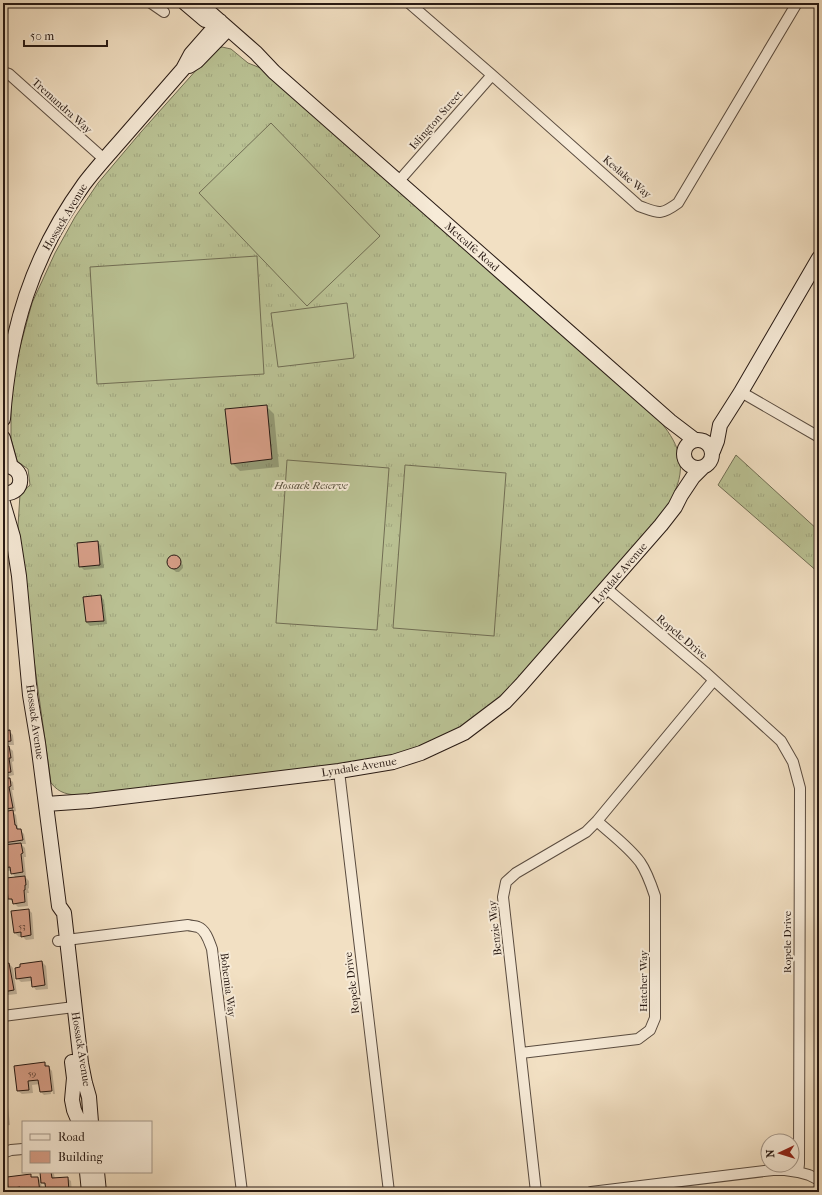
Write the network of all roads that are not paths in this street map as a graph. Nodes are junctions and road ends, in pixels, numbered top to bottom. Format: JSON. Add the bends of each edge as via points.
{"nodes":[{"id":1,"x":152,"y":3,"type":"edge"},
{"id":2,"x":185,"y":3,"type":"edge"},
{"id":3,"x":199,"y":3,"type":"edge"},
{"id":4,"x":797,"y":3,"type":"edge"},
{"id":5,"x":412,"y":4,"type":"edge"},
{"id":6,"x":164,"y":12,"type":"dead end"},
{"id":7,"x":221,"y":28,"type":"junction"},
{"id":8,"x":3,"y":72,"type":"edge"},
{"id":9,"x":492,"y":75,"type":"junction"},
{"id":10,"x":104,"y":159,"type":"junction"},
{"id":11,"x":398,"y":182,"type":"junction"},
{"id":12,"x":819,"y":258,"type":"edge"},
{"id":13,"x":7,"y":350,"type":"edge"},
{"id":14,"x":741,"y":392,"type":"junction"},
{"id":15,"x":3,"y":419,"type":"edge"},
{"id":16,"x":670,"y":421,"type":"junction"},
{"id":17,"x":720,"y":425,"type":"junction"},
{"id":18,"x":819,"y":437,"type":"edge"},
{"id":19,"x":3,"y":438,"type":"edge"},
{"id":20,"x":698,"y":440,"type":"junction"},
{"id":21,"x":713,"y":451,"type":"junction"},
{"id":22,"x":685,"y":456,"type":"junction"},
{"id":23,"x":7,"y":466,"type":"edge"},
{"id":24,"x":702,"y":468,"type":"junction"},
{"id":25,"x":8,"y":493,"type":"edge"},
{"id":26,"x":681,"y":495,"type":"junction"},
{"id":27,"x":3,"y":503,"type":"edge"},
{"id":28,"x":13,"y":537,"type":"junction"},
{"id":29,"x":606,"y":588,"type":"junction"},
{"id":30,"x":714,"y":680,"type":"junction"},
{"id":31,"x":339,"y":771,"type":"junction"},
{"id":32,"x":46,"y":804,"type":"junction"},
{"id":33,"x":597,"y":821,"type":"junction"},
{"id":34,"x":62,"y":941,"type":"junction"},
{"id":35,"x":70,"y":1008,"type":"junction"},
{"id":36,"x":3,"y":1016,"type":"edge"},
{"id":37,"x":521,"y":1053,"type":"junction"},
{"id":38,"x":79,"y":1121,"type":"edge"},
{"id":39,"x":92,"y":1121,"type":"edge"},
{"id":40,"x":799,"y":1133,"type":"edge"},
{"id":41,"x":22,"y":1149,"type":"edge"},
{"id":42,"x":3,"y":1153,"type":"edge"},
{"id":43,"x":760,"y":1172,"type":"edge"},
{"id":44,"x":87,"y":1173,"type":"edge"},
{"id":45,"x":97,"y":1173,"type":"edge"},
{"id":46,"x":800,"y":1173,"type":"edge"},
{"id":47,"x":819,"y":1180,"type":"edge"},
{"id":48,"x":659,"y":1188,"type":"edge"},
{"id":49,"x":89,"y":1192,"type":"edge"},
{"id":50,"x":99,"y":1192,"type":"edge"},
{"id":51,"x":242,"y":1192,"type":"edge"},
{"id":52,"x":389,"y":1192,"type":"edge"},
{"id":53,"x":536,"y":1192,"type":"edge"},
{"id":54,"x":592,"y":1192,"type":"edge"}],
"edges":[{"from":1,"to":6,"type":"street"},
{"from":2,"to":7,"type":"street","name":"Metcalfe Road"},
{"from":3,"to":7,"type":"street","name":"Metcalfe Road"},
{"from":4,"to":9,"type":"street","name":"Keslake Way","via":[[678,203],[666,212],[655,212],[640,206]]},
{"from":5,"to":9,"type":"street","name":"Keslake Way"},
{"from":7,"to":10,"type":"street","name":"Hossack Avenue","via":[[197,61],[183,69]]},
{"from":7,"to":11,"type":"street","name":"Metcalfe Road","via":[[256,53]]},
{"from":8,"to":10,"type":"street","name":"Tremandra Way","via":[[9,74]]},
{"from":9,"to":11,"type":"street","name":"Islington Street"},
{"from":10,"to":13,"type":"street","name":"Hossack Avenue","via":[[69,206],[42,254]]},
{"from":11,"to":16,"type":"street","name":"Metcalfe Road"},
{"from":12,"to":14,"type":"street","name":"Lyndale Avenue"},
{"from":13,"to":15,"type":"street","name":"Hossack Avenue"},
{"from":14,"to":17,"type":"street","name":"Lyndale Avenue"},
{"from":14,"to":18,"type":"street"},
{"from":16,"to":20,"type":"street","name":"Metcalfe Road"},
{"from":16,"to":22,"type":"street","name":"Metcalfe Road"},
{"from":17,"to":20,"type":"street","name":"Lyndale Avenue"},
{"from":17,"to":21,"type":"street","name":"Lyndale Avenue"},
{"from":19,"to":23,"type":"street","name":"Hossack Avenue"},
{"from":20,"to":21,"type":"street","via":[[708,443]]},
{"from":20,"to":22,"type":"street","name":"Lyndale Avenue","via":[[688,444]]},
{"from":21,"to":24,"type":"street","name":"Lyndale Avenue","via":[[712,460]]},
{"from":22,"to":24,"type":"street","via":[[690,466]]},
{"from":22,"to":26,"type":"street","name":"Lyndale Avenue"},
{"from":23,"to":25,"type":"street","name":"Hossack Avenue","via":[[18,472],[20,480],[17,489]]},
{"from":24,"to":26,"type":"street","name":"Lyndale Avenue"},
{"from":25,"to":28,"type":"street","name":"Hossack Avenue"},
{"from":26,"to":29,"type":"street","name":"Lyndale Avenue","via":[[661,525]]},
{"from":27,"to":28,"type":"street","name":"Hossack Avenue"},
{"from":28,"to":32,"type":"street","name":"Hossack Avenue","via":[[30,695]]},
{"from":29,"to":30,"type":"street","name":"Ropele Drive"},
{"from":29,"to":31,"type":"street","name":"Lyndale Avenue","via":[[505,702],[464,733],[421,753],[393,762]]},
{"from":30,"to":33,"type":"street","name":"Benzie Way"},
{"from":30,"to":40,"type":"street","name":"Ropele Drive","via":[[780,741],[793,762],[800,788]]},
{"from":31,"to":32,"type":"street","name":"Lyndale Avenue"},
{"from":31,"to":52,"type":"street","name":"Ropele Drive"},
{"from":32,"to":34,"type":"street","name":"Hossack Avenue","via":[[59,906],[64,913]]},
{"from":33,"to":37,"type":"street","name":"Benzie Way","via":[[586,832],[516,873],[506,882],[503,897]]},
{"from":33,"to":37,"type":"street","name":"Hatcher Way","via":[[640,862],[655,896],[655,1018],[650,1030],[638,1039]]},
{"from":34,"to":35,"type":"street","name":"Hossack Avenue"},
{"from":34,"to":51,"type":"street","name":"Bohemia Way","via":[[188,925],[198,927],[208,938],[212,949]]},
{"from":35,"to":36,"type":"street"},
{"from":35,"to":38,"type":"street","name":"Hossack Avenue","via":[[74,1078],[72,1100]]},
{"from":35,"to":39,"type":"street","name":"Hossack Avenue","via":[[90,1097]]},
{"from":37,"to":53,"type":"street","name":"Benzie Way"},
{"from":41,"to":42,"type":"street"},
{"from":43,"to":48,"type":"street"},
{"from":44,"to":49,"type":"street"},
{"from":45,"to":50,"type":"street"},
{"from":46,"to":47,"type":"street"},
{"from":48,"to":54,"type":"street"}]}
